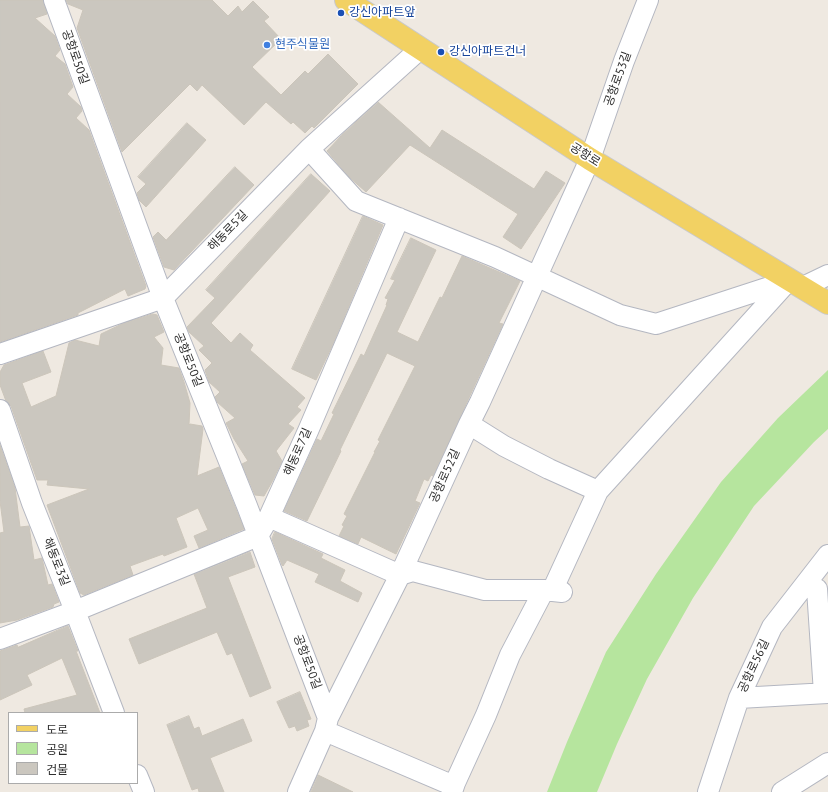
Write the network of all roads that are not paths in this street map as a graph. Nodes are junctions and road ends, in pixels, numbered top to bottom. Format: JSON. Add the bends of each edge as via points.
{"nodes":[{"id":1,"x":54,"y":0,"type":"edge"},
{"id":2,"x":346,"y":0,"type":"edge"},
{"id":3,"x":648,"y":0,"type":"edge"},
{"id":4,"x":420,"y":49,"type":"junction"},
{"id":5,"x":309,"y":149,"type":"junction"},
{"id":6,"x":590,"y":159,"type":"junction"},
{"id":7,"x":399,"y":218,"type":"junction"},
{"id":8,"x":828,"y":275,"type":"edge"},
{"id":9,"x":538,"y":276,"type":"junction"},
{"id":10,"x":803,"y":287,"type":"junction"},
{"id":11,"x":163,"y":298,"type":"junction"},
{"id":12,"x":828,"y":303,"type":"edge"},
{"id":13,"x":0,"y":354,"type":"edge"},
{"id":14,"x":0,"y":410,"type":"edge"},
{"id":15,"x":469,"y":424,"type":"junction"},
{"id":16,"x":598,"y":491,"type":"junction"},
{"id":17,"x":269,"y":517,"type":"junction"},
{"id":18,"x":258,"y":536,"type":"junction"},
{"id":19,"x":828,"y":555,"type":"edge"},
{"id":20,"x":400,"y":575,"type":"junction"},
{"id":21,"x":817,"y":589,"type":"dead end"},
{"id":22,"x":553,"y":591,"type":"junction"},
{"id":23,"x":75,"y":610,"type":"junction"},
{"id":24,"x":0,"y":639,"type":"edge"},
{"id":25,"x":826,"y":693,"type":"edge"},
{"id":26,"x":739,"y":698,"type":"junction"},
{"id":27,"x":114,"y":712,"type":"edge"},
{"id":28,"x":327,"y":725,"type":"junction"},
{"id":29,"x":828,"y":764,"type":"edge"},
{"id":30,"x":138,"y":777,"type":"edge"},
{"id":31,"x":453,"y":789,"type":"edge"},
{"id":32,"x":144,"y":792,"type":"edge"},
{"id":33,"x":298,"y":792,"type":"edge"},
{"id":34,"x":708,"y":792,"type":"edge"},
{"id":35,"x":782,"y":792,"type":"edge"}],
"edges":[{"from":1,"to":11,"type":"street","name":"공항로50길"},
{"from":2,"to":4,"type":"main road","name":"공항로"},
{"from":3,"to":6,"type":"street","name":"공항로53길"},
{"from":4,"to":5,"type":"street","name":"해동로5길"},
{"from":4,"to":6,"type":"main road","name":"공항로"},
{"from":5,"to":7,"type":"street","via":[[356,200]]},
{"from":5,"to":11,"type":"street","name":"해동로5길"},
{"from":6,"to":9,"type":"street","name":"공항로52길"},
{"from":6,"to":10,"type":"main road","name":"공항로"},
{"from":7,"to":9,"type":"street"},
{"from":7,"to":17,"type":"street","name":"해동로7길"},
{"from":8,"to":10,"type":"street"},
{"from":9,"to":15,"type":"street","name":"공항로52길"},
{"from":9,"to":16,"type":"street","via":[[620,315],[656,324],[788,280]]},
{"from":10,"to":12,"type":"main road","name":"공항로"},
{"from":11,"to":13,"type":"street","name":"해동로5길"},
{"from":11,"to":18,"type":"street","name":"공항로50길"},
{"from":14,"to":23,"type":"street","name":"해동로3길","via":[[32,503]]},
{"from":15,"to":16,"type":"street","via":[[504,446]]},
{"from":15,"to":20,"type":"street","name":"공항로52길"},
{"from":16,"to":22,"type":"street"},
{"from":17,"to":18,"type":"street","name":"해동로7길"},
{"from":17,"to":20,"type":"street"},
{"from":18,"to":23,"type":"street"},
{"from":18,"to":28,"type":"street","name":"공항로50길"},
{"from":19,"to":26,"type":"street","name":"공항로56길","via":[[772,627]]},
{"from":20,"to":22,"type":"street","via":[[413,571],[485,590]]},
{"from":20,"to":28,"type":"street","name":"공항로52길"},
{"from":21,"to":25,"type":"street"},
{"from":22,"to":31,"type":"street","via":[[510,655]]},
{"from":23,"to":24,"type":"street"},
{"from":23,"to":27,"type":"street","name":"해동로3길"},
{"from":25,"to":26,"type":"street"},
{"from":26,"to":34,"type":"street","name":"공항로56길"},
{"from":28,"to":31,"type":"street"},
{"from":28,"to":33,"type":"street","name":"공항로52길"},
{"from":29,"to":35,"type":"street"},
{"from":30,"to":32,"type":"street"}]}
